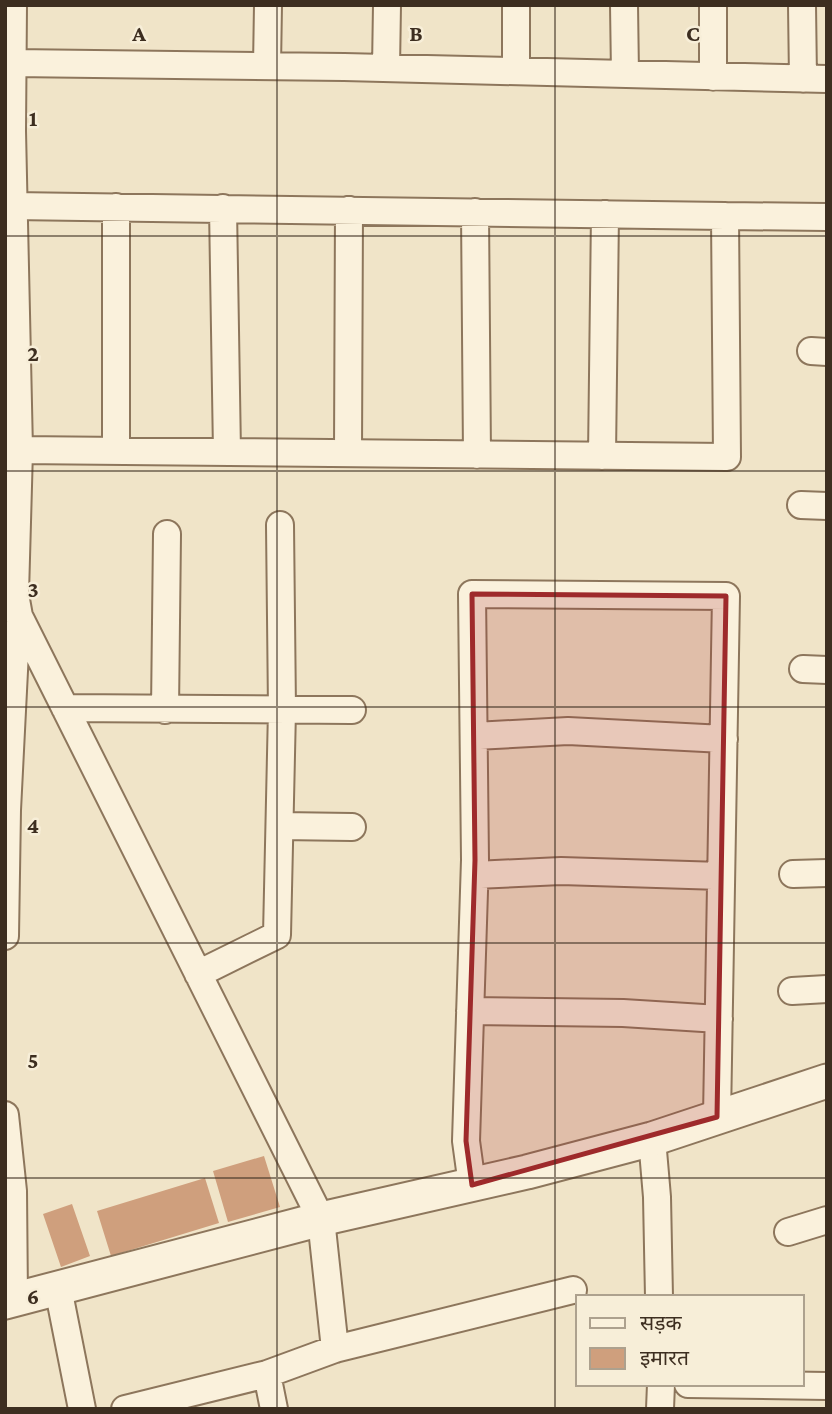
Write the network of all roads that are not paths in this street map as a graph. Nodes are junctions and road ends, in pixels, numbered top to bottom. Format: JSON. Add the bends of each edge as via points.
{"nodes":[{"id":1,"x":268,"y":5,"type":"edge"},
{"id":2,"x":387,"y":5,"type":"edge"},
{"id":3,"x":516,"y":5,"type":"edge"},
{"id":4,"x":624,"y":5,"type":"edge"},
{"id":5,"x":713,"y":5,"type":"edge"},
{"id":6,"x":802,"y":5,"type":"edge"},
{"id":7,"x":10,"y":11,"type":"edge"},
{"id":8,"x":14,"y":63,"type":"junction"},
{"id":9,"x":267,"y":66,"type":"junction"},
{"id":10,"x":386,"y":68,"type":"junction"},
{"id":11,"x":516,"y":71,"type":"junction"},
{"id":12,"x":625,"y":74,"type":"junction"},
{"id":13,"x":713,"y":77,"type":"junction"},
{"id":14,"x":815,"y":79,"type":"edge"},
{"id":15,"x":8,"y":130,"type":"edge"},
{"id":16,"x":13,"y":206,"type":"junction"},
{"id":17,"x":116,"y":207,"type":"junction"},
{"id":18,"x":223,"y":208,"type":"junction"},
{"id":19,"x":349,"y":210,"type":"junction"},
{"id":20,"x":475,"y":212,"type":"junction"},
{"id":21,"x":606,"y":214,"type":"junction"},
{"id":22,"x":725,"y":216,"type":"junction"},
{"id":23,"x":827,"y":217,"type":"edge"},
{"id":24,"x":10,"y":242,"type":"edge"},
{"id":25,"x":11,"y":342,"type":"edge"},
{"id":26,"x":19,"y":450,"type":"junction"},
{"id":27,"x":116,"y":451,"type":"junction"},
{"id":28,"x":227,"y":452,"type":"junction"},
{"id":29,"x":348,"y":453,"type":"junction"},
{"id":30,"x":477,"y":454,"type":"junction"},
{"id":31,"x":602,"y":456,"type":"junction"},
{"id":32,"x":279,"y":525,"type":"dead end"},
{"id":33,"x":167,"y":534,"type":"dead end"},
{"id":34,"x":16,"y":631,"type":"edge"},
{"id":35,"x":65,"y":708,"type":"junction"},
{"id":36,"x":164,"y":709,"type":"junction"},
{"id":37,"x":282,"y":710,"type":"junction"},
{"id":38,"x":352,"y":710,"type":"dead end"},
{"id":39,"x":475,"y":736,"type":"junction"},
{"id":40,"x":724,"y":738,"type":"junction"},
{"id":41,"x":281,"y":826,"type":"junction"},
{"id":42,"x":352,"y":827,"type":"dead end"},
{"id":43,"x":827,"y":873,"type":"edge"},
{"id":44,"x":793,"y":874,"type":"dead end"},
{"id":45,"x":475,"y":875,"type":"junction"},
{"id":46,"x":721,"y":876,"type":"junction"},
{"id":47,"x":5,"y":936,"type":"edge"},
{"id":48,"x":198,"y":974,"type":"junction"},
{"id":49,"x":827,"y":989,"type":"edge"},
{"id":50,"x":792,"y":991,"type":"dead end"},
{"id":51,"x":470,"y":1011,"type":"junction"},
{"id":52,"x":719,"y":1019,"type":"junction"},
{"id":53,"x":827,"y":1081,"type":"edge"},
{"id":54,"x":5,"y":1115,"type":"edge"},
{"id":55,"x":717,"y":1116,"type":"junction"},
{"id":56,"x":652,"y":1139,"type":"junction"},
{"id":57,"x":472,"y":1185,"type":"junction"},
{"id":58,"x":9,"y":1191,"type":"edge"},
{"id":59,"x":321,"y":1219,"type":"junction"},
{"id":60,"x":827,"y":1220,"type":"edge"},
{"id":61,"x":788,"y":1232,"type":"dead end"},
{"id":62,"x":58,"y":1288,"type":"junction"},
{"id":63,"x":573,"y":1290,"type":"dead end"},
{"id":64,"x":659,"y":1295,"type":"edge"},
{"id":65,"x":10,"y":1301,"type":"edge"},
{"id":66,"x":335,"y":1349,"type":"junction"},
{"id":67,"x":267,"y":1374,"type":"junction"},
{"id":68,"x":661,"y":1386,"type":"edge"},
{"id":69,"x":717,"y":1386,"type":"edge"},
{"id":70,"x":818,"y":1393,"type":"edge"},
{"id":71,"x":79,"y":1408,"type":"edge"},
{"id":72,"x":125,"y":1409,"type":"edge"},
{"id":73,"x":274,"y":1409,"type":"edge"},
{"id":74,"x":660,"y":1409,"type":"edge"}],
"edges":[{"from":1,"to":9,"type":"street"},
{"from":2,"to":10,"type":"street"},
{"from":3,"to":11,"type":"street"},
{"from":4,"to":12,"type":"street"},
{"from":5,"to":13,"type":"street"},
{"from":6,"to":14,"type":"street"},
{"from":7,"to":8,"type":"street"},
{"from":8,"to":9,"type":"street"},
{"from":8,"to":15,"type":"street"},
{"from":9,"to":10,"type":"street"},
{"from":10,"to":11,"type":"street"},
{"from":11,"to":12,"type":"street"},
{"from":12,"to":13,"type":"street"},
{"from":13,"to":14,"type":"street"},
{"from":15,"to":16,"type":"street"},
{"from":16,"to":17,"type":"street"},
{"from":16,"to":24,"type":"street"},
{"from":17,"to":18,"type":"street"},
{"from":17,"to":27,"type":"street"},
{"from":18,"to":19,"type":"street"},
{"from":18,"to":28,"type":"street"},
{"from":19,"to":20,"type":"street"},
{"from":19,"to":29,"type":"street"},
{"from":20,"to":21,"type":"street"},
{"from":20,"to":30,"type":"street"},
{"from":21,"to":22,"type":"street"},
{"from":21,"to":31,"type":"street"},
{"from":22,"to":23,"type":"street"},
{"from":22,"to":31,"type":"street","via":[[727,457]]},
{"from":24,"to":25,"type":"street"},
{"from":25,"to":26,"type":"street"},
{"from":26,"to":27,"type":"street"},
{"from":26,"to":34,"type":"street"},
{"from":27,"to":28,"type":"street"},
{"from":28,"to":29,"type":"street"},
{"from":29,"to":30,"type":"street"},
{"from":30,"to":31,"type":"street"},
{"from":32,"to":37,"type":"street"},
{"from":33,"to":36,"type":"street"},
{"from":34,"to":35,"type":"street"},
{"from":34,"to":47,"type":"street"},
{"from":35,"to":36,"type":"street"},
{"from":35,"to":48,"type":"street"},
{"from":36,"to":37,"type":"street"},
{"from":37,"to":38,"type":"street"},
{"from":37,"to":41,"type":"street"},
{"from":39,"to":40,"type":"street","via":[[568,731]]},
{"from":39,"to":40,"type":"street","via":[[472,594],[611,594],[726,596]]},
{"from":39,"to":45,"type":"street"},
{"from":40,"to":46,"type":"street"},
{"from":41,"to":42,"type":"street"},
{"from":41,"to":48,"type":"street","via":[[277,935]]},
{"from":43,"to":44,"type":"street"},
{"from":45,"to":46,"type":"street","via":[[561,871]]},
{"from":45,"to":51,"type":"street"},
{"from":46,"to":52,"type":"street"},
{"from":48,"to":59,"type":"street"},
{"from":49,"to":50,"type":"street"},
{"from":51,"to":52,"type":"street"},
{"from":51,"to":57,"type":"street","via":[[466,1141]]},
{"from":52,"to":55,"type":"street"},
{"from":53,"to":55,"type":"street"},
{"from":54,"to":58,"type":"street"},
{"from":55,"to":56,"type":"street"},
{"from":56,"to":57,"type":"street"},
{"from":56,"to":64,"type":"street"},
{"from":57,"to":59,"type":"street"},
{"from":58,"to":65,"type":"street"},
{"from":59,"to":62,"type":"street"},
{"from":59,"to":66,"type":"street"},
{"from":60,"to":61,"type":"street"},
{"from":62,"to":65,"type":"street"},
{"from":62,"to":71,"type":"street"},
{"from":63,"to":66,"type":"street"},
{"from":66,"to":67,"type":"street"},
{"from":67,"to":72,"type":"street"},
{"from":67,"to":73,"type":"street"},
{"from":68,"to":74,"type":"street"},
{"from":69,"to":70,"type":"street"}]}
